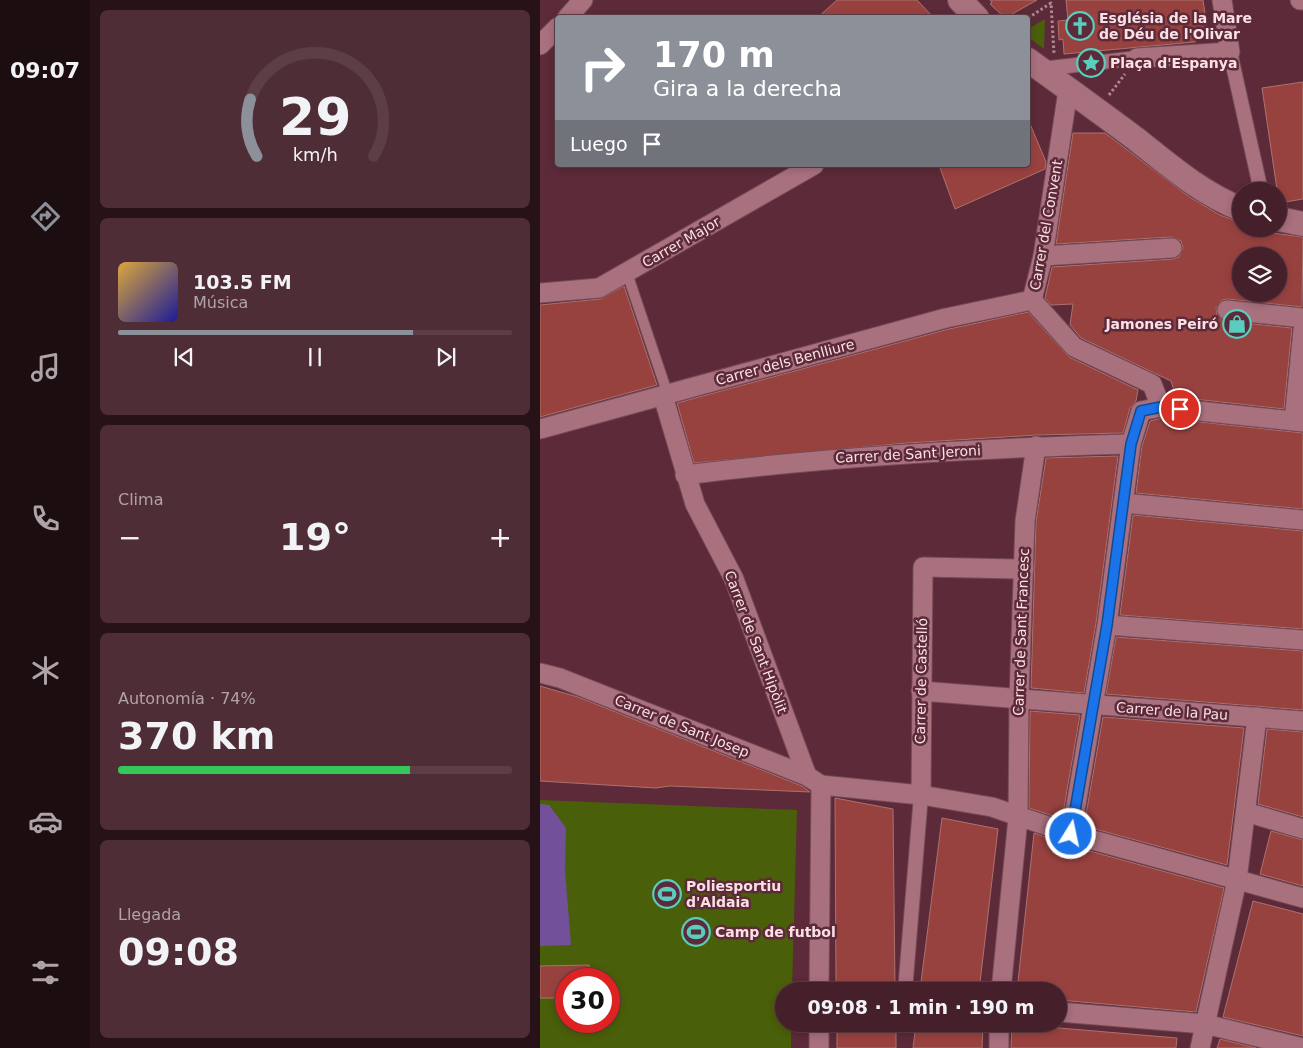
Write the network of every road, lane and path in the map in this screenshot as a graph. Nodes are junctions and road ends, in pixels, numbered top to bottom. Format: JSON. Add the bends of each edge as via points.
{"nodes":[{"id":1,"x":584,"y":0,"type":"edge"},
{"id":2,"x":960,"y":0,"type":"edge"},
{"id":3,"x":1222,"y":0,"type":"edge"},
{"id":4,"x":570,"y":15,"type":"edge"},
{"id":5,"x":974,"y":15,"type":"edge"},
{"id":6,"x":1030,"y":17,"type":"edge"},
{"id":7,"x":555,"y":30,"type":"edge"},
{"id":8,"x":540,"y":45,"type":"edge"},
{"id":9,"x":1230,"y":52,"type":"junction"},
{"id":10,"x":1137,"y":58,"type":"junction"},
{"id":11,"x":1030,"y":61,"type":"edge"},
{"id":12,"x":1052,"y":68,"type":"joint"},
{"id":13,"x":1071,"y":92,"type":"junction"},
{"id":14,"x":1109,"y":96,"type":"dead end"},
{"id":15,"x":811,"y":167,"type":"edge"},
{"id":16,"x":1259,"y":182,"type":"edge"},
{"id":17,"x":1232,"y":205,"type":"edge"},
{"id":18,"x":1287,"y":221,"type":"edge"},
{"id":19,"x":1303,"y":224,"type":"edge"},
{"id":20,"x":1172,"y":248,"type":"dead end"},
{"id":21,"x":1043,"y":256,"type":"junction"},
{"id":22,"x":628,"y":273,"type":"junction"},
{"id":23,"x":540,"y":293,"type":"edge"},
{"id":24,"x":1032,"y":300,"type":"junction"},
{"id":25,"x":1227,"y":310,"type":"dead end"},
{"id":26,"x":1303,"y":318,"type":"edge"},
{"id":27,"x":1303,"y":330,"type":"edge"},
{"id":28,"x":666,"y":395,"type":"junction"},
{"id":29,"x":1161,"y":407,"type":"junction"},
{"id":30,"x":1299,"y":421,"type":"edge"},
{"id":31,"x":540,"y":429,"type":"edge"},
{"id":32,"x":1131,"y":444,"type":"junction"},
{"id":33,"x":1036,"y":446,"type":"junction"},
{"id":34,"x":685,"y":474,"type":"junction"},
{"id":35,"x":1123,"y":503,"type":"junction"},
{"id":36,"x":1303,"y":520,"type":"edge"},
{"id":37,"x":1024,"y":569,"type":"junction"},
{"id":38,"x":1107,"y":625,"type":"junction"},
{"id":39,"x":1303,"y":640,"type":"edge"},
{"id":40,"x":540,"y":673,"type":"edge"},
{"id":41,"x":921,"y":690,"type":"junction"},
{"id":42,"x":1019,"y":699,"type":"junction"},
{"id":43,"x":1094,"y":705,"type":"junction"},
{"id":44,"x":1257,"y":717,"type":"junction"},
{"id":45,"x":1303,"y":721,"type":"edge"},
{"id":46,"x":814,"y":781,"type":"junction"},
{"id":47,"x":921,"y":795,"type":"junction"},
{"id":48,"x":1246,"y":812,"type":"junction"},
{"id":49,"x":1018,"y":818,"type":"junction"},
{"id":50,"x":1303,"y":829,"type":"edge"},
{"id":51,"x":1071,"y":834,"type":"junction"},
{"id":52,"x":1237,"y":880,"type":"junction"},
{"id":53,"x":1303,"y":898,"type":"edge"},
{"id":54,"x":819,"y":982,"type":"edge"},
{"id":55,"x":906,"y":982,"type":"edge"},
{"id":56,"x":1002,"y":982,"type":"edge"},
{"id":57,"x":1067,"y":1013,"type":"edge"},
{"id":58,"x":1205,"y":1024,"type":"junction"},
{"id":59,"x":819,"y":1032,"type":"edge"},
{"id":60,"x":999,"y":1032,"type":"edge"},
{"id":61,"x":819,"y":1048,"type":"edge"},
{"id":62,"x":999,"y":1048,"type":"edge"},
{"id":63,"x":1200,"y":1048,"type":"edge"},
{"id":64,"x":1303,"y":1048,"type":"edge"}],
"edges":[{"from":1,"to":4,"type":"street"},
{"from":2,"to":5,"type":"street"},
{"from":3,"to":9,"type":"street"},
{"from":6,"to":12,"type":"path","via":[[1051,4]]},
{"from":7,"to":8,"type":"street"},
{"from":9,"to":10,"type":"street"},
{"from":9,"to":16,"type":"street"},
{"from":10,"to":12,"type":"street"},
{"from":10,"to":14,"type":"path"},
{"from":11,"to":13,"type":"street"},
{"from":13,"to":17,"type":"street","via":[[1176,172]]},
{"from":13,"to":21,"type":"street","name":"Carrer del Convent","via":[[1067,97]]},
{"from":15,"to":22,"type":"street","name":"Carrer Major"},
{"from":18,"to":19,"type":"street"},
{"from":20,"to":21,"type":"street"},
{"from":21,"to":24,"type":"street","name":"Carrer del Convent"},
{"from":22,"to":23,"type":"street","name":"Carrer Major","via":[[599,288]]},
{"from":22,"to":28,"type":"lane","name":"Carrer de Sant Hipòlit"},
{"from":24,"to":28,"type":"street","name":"Carrer dels Benlliure","via":[[946,318]]},
{"from":24,"to":29,"type":"street","name":"Carrer del Convent","via":[[1074,347],[1152,384]]},
{"from":25,"to":26,"type":"street"},
{"from":27,"to":30,"type":"street"},
{"from":28,"to":31,"type":"street","name":"Carrer dels Benlliure"},
{"from":28,"to":34,"type":"street","name":"Carrer de Sant Hipòlit"},
{"from":29,"to":30,"type":"street"},
{"from":29,"to":32,"type":"street","via":[[1141,411]]},
{"from":32,"to":33,"type":"street","name":"Carrer de Sant Jeroni"},
{"from":32,"to":35,"type":"street"},
{"from":33,"to":34,"type":"street","name":"Carrer de Sant Jeroni","via":[[789,461]]},
{"from":33,"to":37,"type":"street","name":"Carrer de Sant Francesc","via":[[1024,521]]},
{"from":34,"to":46,"type":"street","name":"Carrer de Sant Hipòlit","via":[[695,504],[734,579]]},
{"from":35,"to":36,"type":"street"},
{"from":35,"to":38,"type":"street"},
{"from":37,"to":41,"type":"street","name":"Carrer de Castelló","via":[[923,567]]},
{"from":37,"to":42,"type":"street","name":"Carrer de Sant Francesc"},
{"from":38,"to":39,"type":"street"},
{"from":38,"to":43,"type":"street"},
{"from":40,"to":46,"type":"street","name":"Carrer de Sant Josep","via":[[560,678]]},
{"from":41,"to":42,"type":"street","name":"Carrer de la Pau"},
{"from":41,"to":47,"type":"street","name":"Carrer de Castelló"},
{"from":42,"to":43,"type":"street","name":"Carrer de la Pau"},
{"from":42,"to":49,"type":"street","name":"Carrer de Sant Francesc"},
{"from":43,"to":44,"type":"street","name":"Carrer de la Pau"},
{"from":43,"to":51,"type":"street"},
{"from":44,"to":45,"type":"street","name":"Carrer de la Pau"},
{"from":44,"to":48,"type":"street"},
{"from":46,"to":47,"type":"street","name":"Carrer de Sant Josep"},
{"from":46,"to":54,"type":"street"},
{"from":47,"to":49,"type":"street","name":"Carrer de Sant Josep","via":[[992,807]]},
{"from":47,"to":55,"type":"street"},
{"from":48,"to":50,"type":"street"},
{"from":48,"to":52,"type":"street"},
{"from":49,"to":51,"type":"street","name":"Carrer de Sant Josep"},
{"from":49,"to":56,"type":"street","name":"Carrer de Sant Francesc"},
{"from":51,"to":52,"type":"street","name":"Carrer de Sant Josep"},
{"from":52,"to":53,"type":"street","name":"Carrer de Sant Josep"},
{"from":52,"to":58,"type":"street"},
{"from":57,"to":58,"type":"street"},
{"from":58,"to":63,"type":"street"},
{"from":58,"to":64,"type":"street"},
{"from":59,"to":61,"type":"street"},
{"from":60,"to":62,"type":"street"}]}
